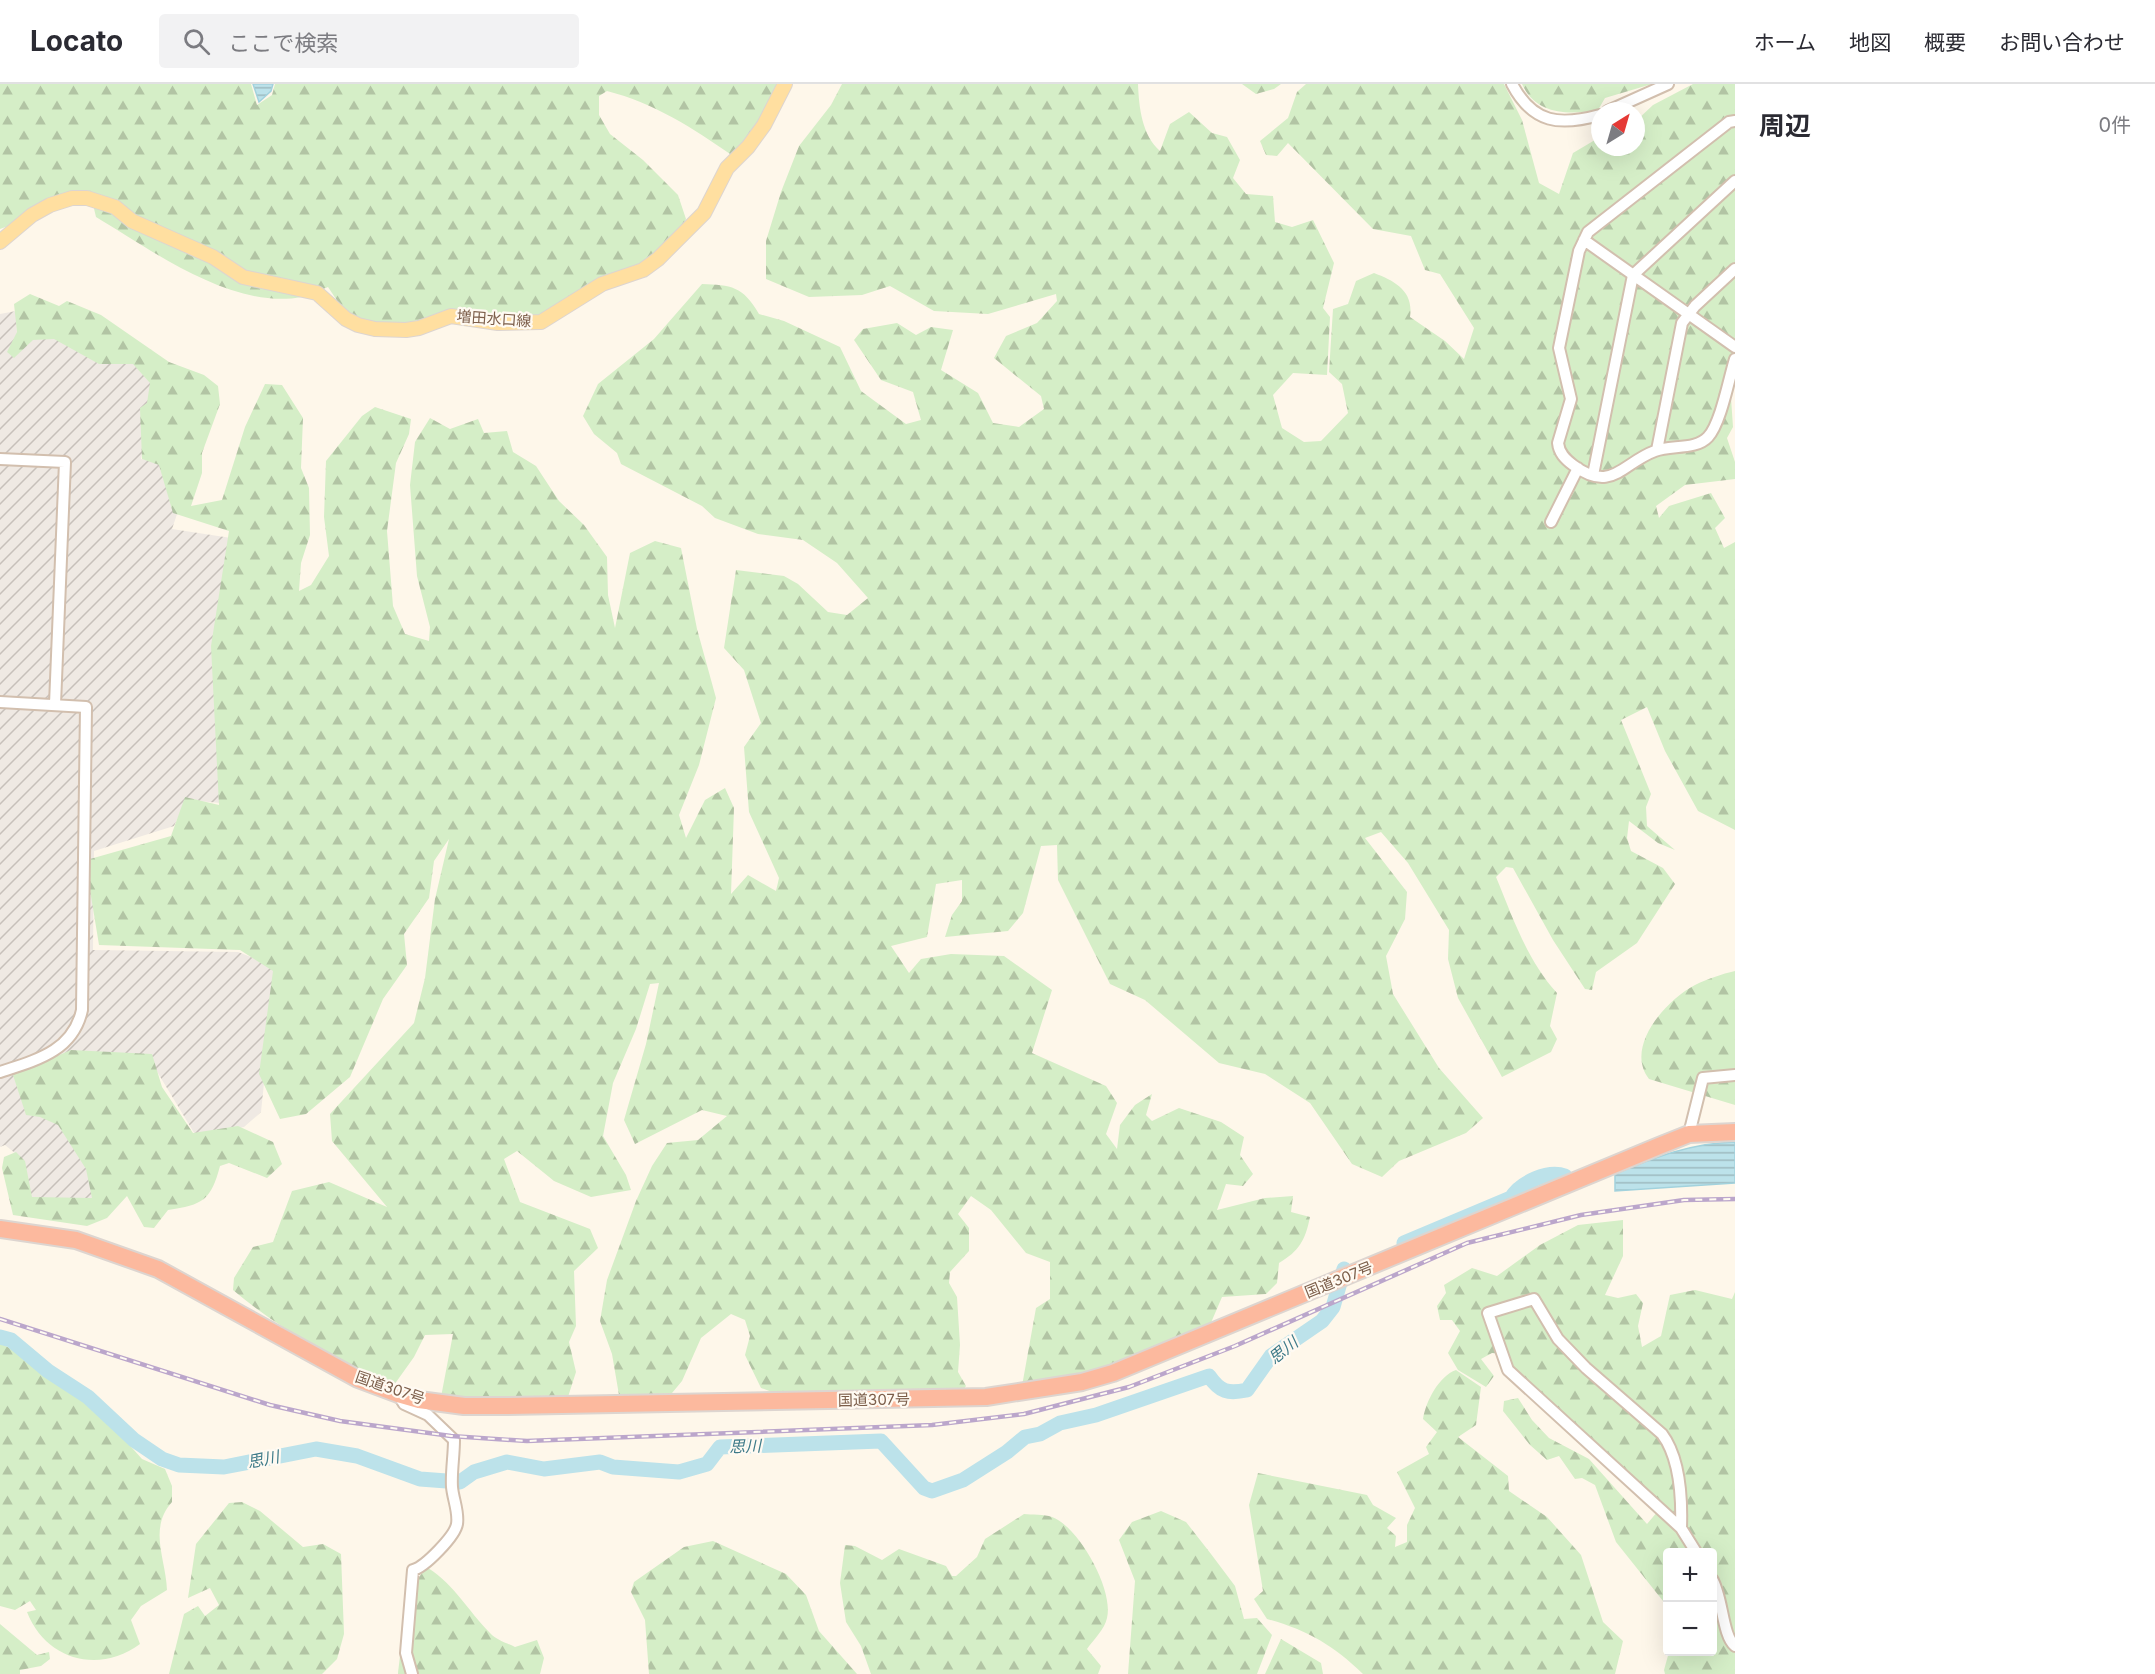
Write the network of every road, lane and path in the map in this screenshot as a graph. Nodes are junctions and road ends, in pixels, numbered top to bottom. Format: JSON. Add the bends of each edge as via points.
{"nodes":[{"id":1,"x":785,"y":84,"type":"edge"},
{"id":2,"x":1512,"y":84,"type":"edge"},
{"id":3,"x":1668,"y":84,"type":"edge"},
{"id":4,"x":1628,"y":102,"type":"edge"},
{"id":5,"x":1591,"y":117,"type":"edge"},
{"id":6,"x":1735,"y":121,"type":"edge"},
{"id":7,"x":1735,"y":181,"type":"edge"},
{"id":8,"x":1584,"y":240,"type":"junction"},
{"id":9,"x":0,"y":242,"type":"edge"},
{"id":10,"x":1735,"y":269,"type":"edge"},
{"id":11,"x":1634,"y":275,"type":"junction"},
{"id":12,"x":1688,"y":314,"type":"junction"},
{"id":13,"x":1735,"y":347,"type":"edge"},
{"id":14,"x":1735,"y":359,"type":"edge"},
{"id":15,"x":1657,"y":450,"type":"junction"},
{"id":16,"x":0,"y":459,"type":"edge"},
{"id":17,"x":1578,"y":468,"type":"junction"},
{"id":18,"x":1593,"y":475,"type":"junction"},
{"id":19,"x":1551,"y":522,"type":"dead end"},
{"id":20,"x":0,"y":702,"type":"edge"},
{"id":21,"x":55,"y":704,"type":"junction"},
{"id":22,"x":0,"y":1072,"type":"edge"},
{"id":23,"x":1735,"y":1075,"type":"edge"},
{"id":24,"x":1735,"y":1132,"type":"edge"},
{"id":25,"x":1689,"y":1134,"type":"junction"},
{"id":26,"x":0,"y":1229,"type":"edge"},
{"id":27,"x":398,"y":1394,"type":"junction"},
{"id":28,"x":1681,"y":1528,"type":"junction"},
{"id":29,"x":1694,"y":1548,"type":"edge"},
{"id":30,"x":1717,"y":1589,"type":"edge"},
{"id":31,"x":1735,"y":1646,"type":"edge"},
{"id":32,"x":412,"y":1674,"type":"edge"}],
"edges":[{"from":1,"to":9,"type":"main road","name":"増田水口線","via":[[764,125],[727,168],[704,213],[658,259],[643,270],[602,284],[541,322],[498,323],[451,316],[406,330],[358,325],[317,293],[243,277],[213,257],[132,221],[115,207],[87,198],[50,205]]},
{"from":2,"to":5,"type":"street","via":[[1523,104],[1546,117],[1574,122]]},
{"from":3,"to":4,"type":"street"},
{"from":6,"to":8,"type":"street","via":[[1597,224]]},
{"from":7,"to":11,"type":"street"},
{"from":8,"to":11,"type":"street"},
{"from":8,"to":17,"type":"street","via":[[1578,251],[1559,348],[1571,399],[1558,449]]},
{"from":10,"to":12,"type":"street"},
{"from":11,"to":12,"type":"street"},
{"from":11,"to":18,"type":"street"},
{"from":12,"to":13,"type":"street"},
{"from":12,"to":15,"type":"street","via":[[1682,323]]},
{"from":14,"to":15,"type":"street","via":[[1709,436],[1695,444]]},
{"from":15,"to":18,"type":"street","via":[[1614,477]]},
{"from":16,"to":21,"type":"street","via":[[66,462]]},
{"from":17,"to":18,"type":"street"},
{"from":17,"to":19,"type":"street"},
{"from":20,"to":21,"type":"street"},
{"from":21,"to":22,"type":"street","via":[[86,707],[82,1010],[75,1032],[61,1047]]},
{"from":23,"to":25,"type":"street","via":[[1707,1076],[1700,1082]]},
{"from":24,"to":25,"type":"highway","name":"国道307号"},
{"from":25,"to":27,"type":"highway","name":"国道307号","via":[[1113,1373],[1072,1384],[986,1397],[464,1406]]},
{"from":26,"to":27,"type":"highway","name":"国道307号","via":[[76,1240],[158,1269],[358,1379]]},
{"from":27,"to":32,"type":"street","via":[[404,1404],[428,1415],[454,1440],[452,1483],[458,1520],[456,1529],[422,1568],[413,1570],[406,1653]]},
{"from":28,"to":28,"type":"street","via":[[1508,1370],[1488,1313],[1534,1299],[1558,1339],[1662,1434],[1669,1443],[1674,1464],[1682,1505]]},
{"from":28,"to":29,"type":"street"},
{"from":30,"to":31,"type":"street","via":[[1729,1639]]}]}
